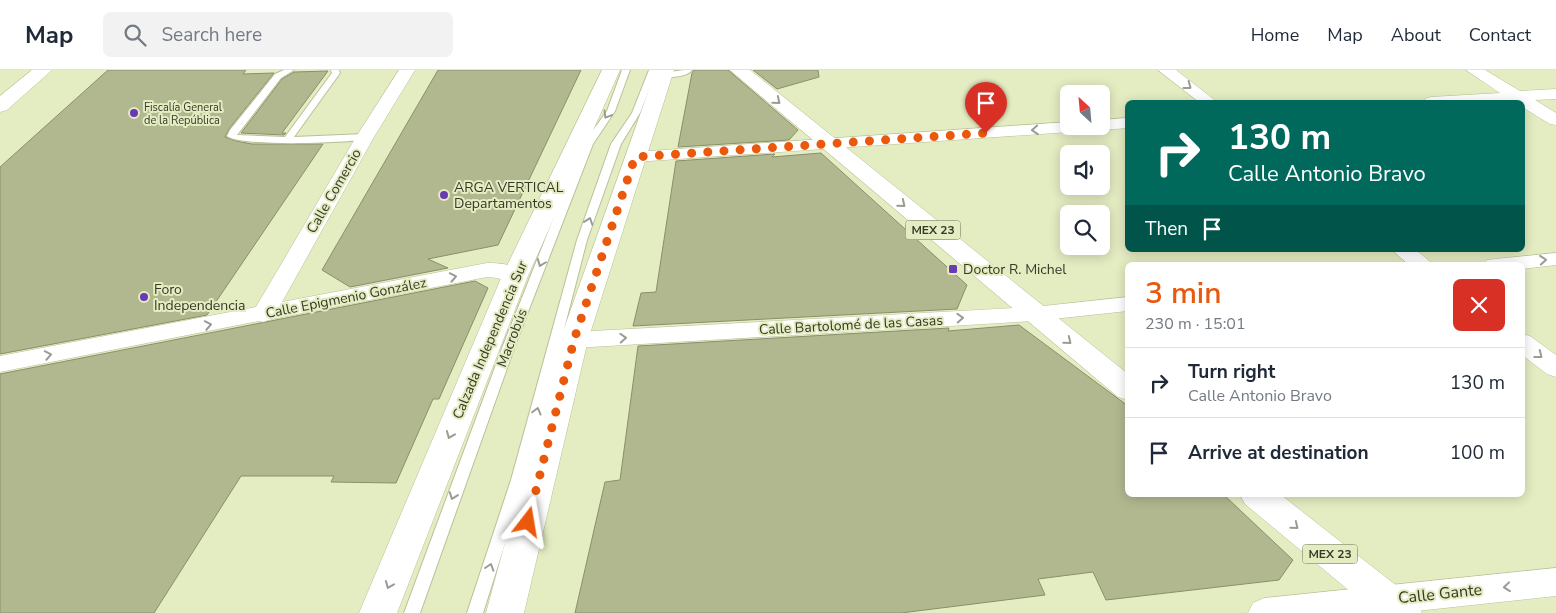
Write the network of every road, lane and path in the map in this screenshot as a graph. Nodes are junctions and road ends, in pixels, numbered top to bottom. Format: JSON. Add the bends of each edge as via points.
{"nodes":[{"id":1,"x":43,"y":70,"type":"edge"},
{"id":2,"x":290,"y":70,"type":"edge"},
{"id":3,"x":335,"y":70,"type":"edge"},
{"id":4,"x":407,"y":70,"type":"edge"},
{"id":5,"x":611,"y":70,"type":"edge"},
{"id":6,"x":626,"y":70,"type":"edge"},
{"id":7,"x":739,"y":70,"type":"edge"},
{"id":8,"x":1166,"y":70,"type":"edge"},
{"id":9,"x":1474,"y":70,"type":"edge"},
{"id":10,"x":667,"y":71,"type":"edge"},
{"id":11,"x":1556,"y":94,"type":"edge"},
{"id":12,"x":1518,"y":96,"type":"junction"},
{"id":13,"x":1206,"y":100,"type":"edge"},
{"id":14,"x":1460,"y":100,"type":"edge"},
{"id":15,"x":1524,"y":100,"type":"edge"},
{"id":16,"x":1525,"y":100,"type":"edge"},
{"id":17,"x":0,"y":106,"type":"edge"},
{"id":18,"x":1556,"y":120,"type":"edge"},
{"id":19,"x":1125,"y":123,"type":"edge"},
{"id":20,"x":1110,"y":124,"type":"edge"},
{"id":21,"x":1060,"y":128,"type":"edge"},
{"id":22,"x":365,"y":137,"type":"junction"},
{"id":23,"x":286,"y":140,"type":"junction"},
{"id":24,"x":830,"y":144,"type":"junction"},
{"id":25,"x":635,"y":157,"type":"junction"},
{"id":26,"x":1405,"y":252,"type":"edge"},
{"id":27,"x":1556,"y":259,"type":"edge"},
{"id":28,"x":1419,"y":262,"type":"edge"},
{"id":29,"x":1525,"y":262,"type":"edge"},
{"id":30,"x":515,"y":276,"type":"junction"},
{"id":31,"x":1125,"y":304,"type":"edge"},
{"id":32,"x":1034,"y":314,"type":"junction"},
{"id":33,"x":264,"y":315,"type":"junction"},
{"id":34,"x":574,"y":340,"type":"junction"},
{"id":35,"x":1525,"y":344,"type":"edge"},
{"id":36,"x":0,"y":364,"type":"edge"},
{"id":37,"x":1556,"y":368,"type":"edge"},
{"id":38,"x":1125,"y":388,"type":"edge"},
{"id":39,"x":1260,"y":497,"type":"edge"},
{"id":40,"x":1556,"y":582,"type":"edge"},
{"id":41,"x":1394,"y":606,"type":"edge"},
{"id":42,"x":378,"y":613,"type":"edge"},
{"id":43,"x":412,"y":613,"type":"edge"},
{"id":44,"x":475,"y":613,"type":"edge"},
{"id":45,"x":505,"y":613,"type":"edge"},
{"id":46,"x":1264,"y":613,"type":"edge"}],
"edges":[{"from":1,"to":17,"type":"main road"},
{"from":2,"to":23,"type":"lane","via":[[278,76],[232,136]]},
{"from":3,"to":23,"type":"lane","via":[[336,73]]},
{"from":4,"to":22,"type":"street","name":"Calle Comercio"},
{"from":5,"to":30,"type":"main road","name":"Calzada Independencia Sur"},
{"from":6,"to":43,"type":"lane","name":"Macrobús","one_way":true,"via":[[610,111],[588,144],[510,343]]},
{"from":7,"to":24,"type":"main road","number":"MEX 23","one_way":true},
{"from":8,"to":13,"type":"street","one_way":true},
{"from":9,"to":12,"type":"street"},
{"from":10,"to":25,"type":"main road"},
{"from":44,"to":10,"type":"lane","one_way":true,"via":[[518,480],[582,240],[616,144]]},
{"from":11,"to":12,"type":"street"},
{"from":12,"to":14,"type":"street"},
{"from":12,"to":15,"type":"street"},
{"from":16,"to":18,"type":"street"},
{"from":19,"to":20,"type":"street"},
{"from":21,"to":24,"type":"street","one_way":true},
{"from":22,"to":23,"type":"lane"},
{"from":22,"to":33,"type":"street","name":"Calle Comercio"},
{"from":24,"to":25,"type":"street"},
{"from":24,"to":32,"type":"main road","number":"MEX 23","one_way":true},
{"from":25,"to":34,"type":"main road"},
{"from":26,"to":28,"type":"street"},
{"from":29,"to":27,"type":"street","one_way":true},
{"from":33,"to":30,"type":"street","name":"Calle Epigmenio González","one_way":true,"via":[[487,270],[502,270]]},
{"from":30,"to":42,"type":"main road","name":"Calzada Independencia Sur","one_way":true},
{"from":31,"to":32,"type":"street","name":"Calle Bartolomé de las Casas"},
{"from":34,"to":32,"type":"street","name":"Calle Bartolomé de las Casas","one_way":true},
{"from":32,"to":38,"type":"main road","number":"MEX 23","one_way":true},
{"from":36,"to":33,"type":"street","name":"Calle Epigmenio González","one_way":true},
{"from":34,"to":45,"type":"main road"},
{"from":35,"to":37,"type":"street","one_way":true},
{"from":39,"to":41,"type":"main road","number":"MEX 23","one_way":true},
{"from":40,"to":41,"type":"street","name":"Calle Gante","one_way":true},
{"from":41,"to":46,"type":"street","name":"Calle Gante"}]}
